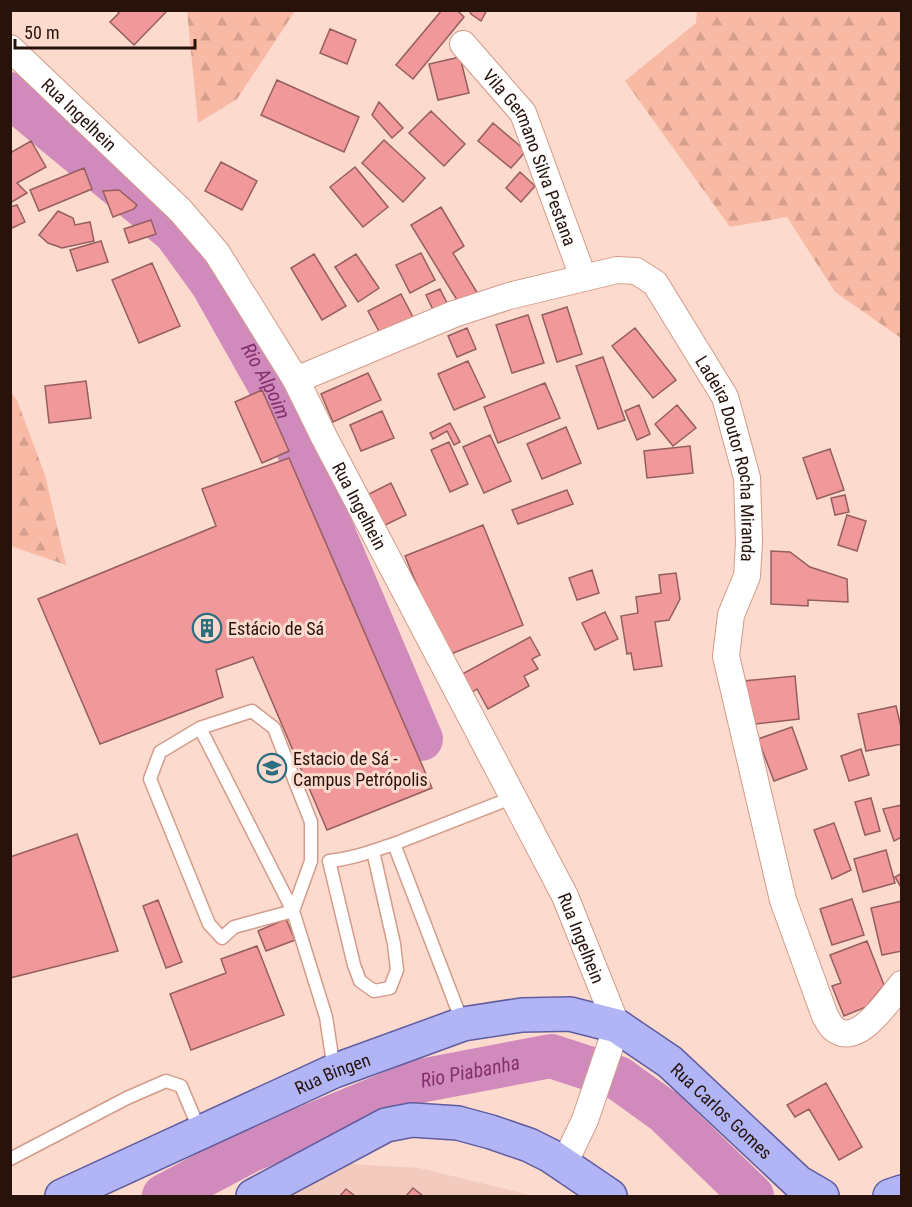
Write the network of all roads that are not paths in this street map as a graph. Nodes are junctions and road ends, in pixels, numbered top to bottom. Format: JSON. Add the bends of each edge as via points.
{"nodes":[{"id":1,"x":463,"y":44,"type":"dead end"},
{"id":2,"x":10,"y":48,"type":"edge"},
{"id":3,"x":583,"y":277,"type":"junction"},
{"id":4,"x":296,"y":380,"type":"junction"},
{"id":5,"x":200,"y":728,"type":"junction"},
{"id":6,"x":514,"y":797,"type":"junction"},
{"id":7,"x":394,"y":844,"type":"junction"},
{"id":8,"x":373,"y":851,"type":"junction"},
{"id":9,"x":311,"y":861,"type":"junction"},
{"id":10,"x":329,"y":861,"type":"junction"},
{"id":11,"x":293,"y":911,"type":"junction"},
{"id":12,"x":902,"y":984,"type":"edge"},
{"id":13,"x":463,"y":1024,"type":"junction"},
{"id":14,"x":617,"y":1026,"type":"junction"},
{"id":15,"x":334,"y":1071,"type":"junction"},
{"id":16,"x":200,"y":1132,"type":"junction"},
{"id":17,"x":10,"y":1159,"type":"edge"},
{"id":18,"x":564,"y":1164,"type":"junction"},
{"id":19,"x":902,"y":1192,"type":"edge"},
{"id":20,"x":62,"y":1197,"type":"edge"},
{"id":21,"x":253,"y":1197,"type":"edge"},
{"id":22,"x":610,"y":1197,"type":"edge"},
{"id":23,"x":822,"y":1197,"type":"edge"},
{"id":24,"x":890,"y":1197,"type":"edge"}],
"edges":[{"from":1,"to":3,"type":"street","name":"Vila Germano Silva Pestana","via":[[523,113]]},
{"from":2,"to":4,"type":"street","name":"Rua Ingelhein","via":[[180,210],[217,254]]},
{"from":3,"to":4,"type":"street","name":"Ladeira Doutor Rocha Miranda","via":[[454,315]]},
{"from":3,"to":12,"type":"street","name":"Ladeira Doutor Rocha Miranda","via":[[617,270],[636,271],[655,283],[725,397],[747,478],[749,542],[747,576],[731,615],[726,656],[783,900],[825,1016],[833,1028],[853,1034]]},
{"from":4,"to":6,"type":"street","name":"Rua Ingelhein"},
{"from":5,"to":9,"type":"lane","via":[[252,711],[274,728],[311,822]]},
{"from":5,"to":11,"type":"lane"},
{"from":5,"to":11,"type":"lane","via":[[160,752],[150,779],[209,924],[222,938],[234,927]]},
{"from":6,"to":7,"type":"lane"},
{"from":6,"to":14,"type":"street","name":"Rua Ingelhein","via":[[565,896]]},
{"from":7,"to":8,"type":"lane"},
{"from":7,"to":13,"type":"lane"},
{"from":8,"to":10,"type":"lane"},
{"from":8,"to":10,"type":"lane","via":[[394,944],[397,970],[390,988],[374,991],[360,981]]},
{"from":9,"to":10,"type":"lane"},
{"from":9,"to":11,"type":"lane"},
{"from":11,"to":15,"type":"lane","via":[[326,1017]]},
{"from":13,"to":14,"type":"main road","name":"Rua Bingen","via":[[522,1015],[570,1014]]},
{"from":13,"to":15,"type":"main road","name":"Rua Bingen"},
{"from":14,"to":18,"type":"street","via":[[585,1120]]},
{"from":14,"to":23,"type":"main road","name":"Rua Carlos Gomes","via":[[670,1062],[798,1182]]},
{"from":15,"to":16,"type":"main road","name":"Rua Bingen"},
{"from":16,"to":17,"type":"lane","via":[[181,1086],[166,1081]]},
{"from":16,"to":20,"type":"main road","name":"Rua Bingen"},
{"from":18,"to":21,"type":"main road","via":[[529,1145],[491,1132],[458,1123],[412,1120],[386,1125]]},
{"from":18,"to":22,"type":"main road"},
{"from":19,"to":24,"type":"main road"}]}
